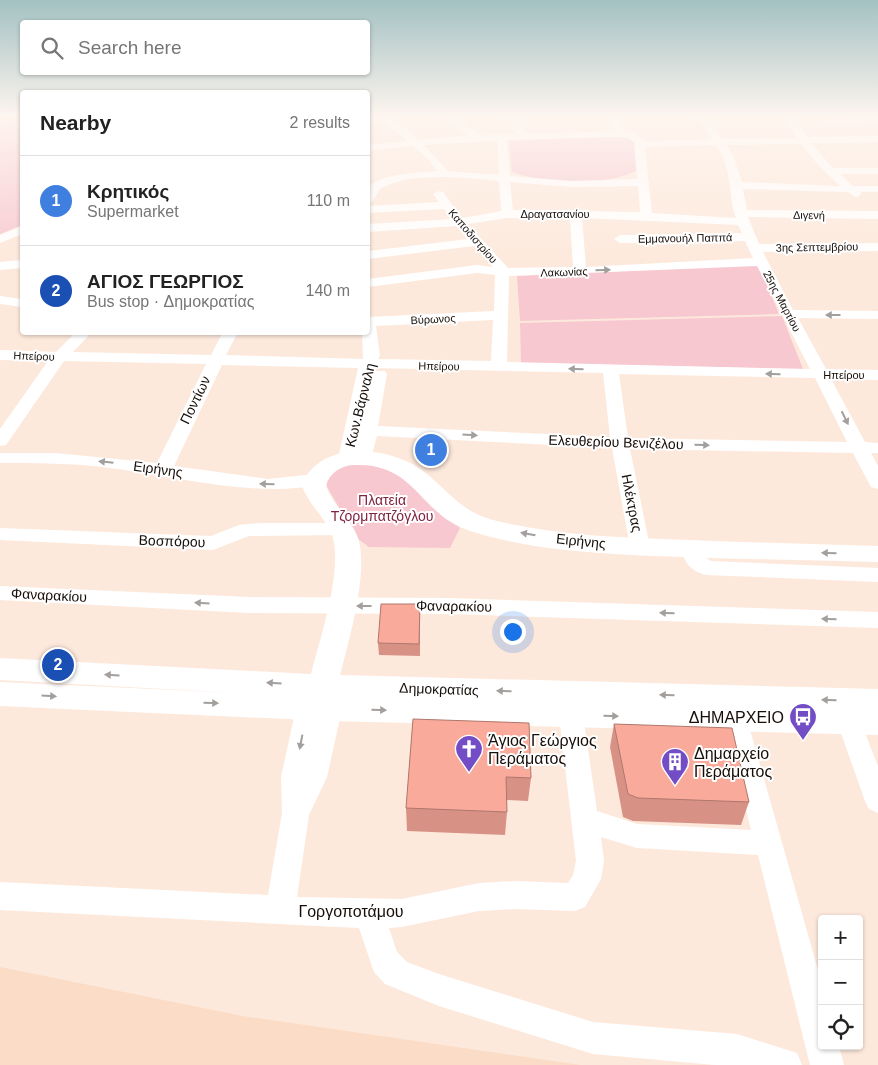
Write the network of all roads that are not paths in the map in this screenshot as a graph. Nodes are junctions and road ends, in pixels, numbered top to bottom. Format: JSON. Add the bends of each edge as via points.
{"nodes":[{"id":1,"x":439,"y":165,"type":"edge"},
{"id":2,"x":505,"y":165,"type":"edge"},
{"id":3,"x":642,"y":165,"type":"edge"},
{"id":4,"x":731,"y":165,"type":"edge"},
{"id":5,"x":825,"y":165,"type":"edge"},
{"id":6,"x":831,"y":171,"type":"junction"},
{"id":7,"x":861,"y":171,"type":"junction"},
{"id":8,"x":878,"y":171,"type":"edge"},
{"id":9,"x":444,"y":173,"type":"junction"},
{"id":10,"x":506,"y":177,"type":"junction"},
{"id":11,"x":644,"y":182,"type":"junction"},
{"id":12,"x":374,"y":184,"type":"edge"},
{"id":13,"x":737,"y":185,"type":"junction"},
{"id":14,"x":878,"y":188,"type":"edge"},
{"id":15,"x":850,"y":189,"type":"junction"},
{"id":16,"x":439,"y":194,"type":"dead end"},
{"id":17,"x":447,"y":205,"type":"junction"},
{"id":18,"x":370,"y":209,"type":"edge"},
{"id":19,"x":508,"y":214,"type":"junction"},
{"id":20,"x":576,"y":214,"type":"junction"},
{"id":21,"x":612,"y":214,"type":"junction"},
{"id":22,"x":878,"y":214,"type":"edge"},
{"id":23,"x":646,"y":216,"type":"junction"},
{"id":24,"x":741,"y":218,"type":"junction"},
{"id":25,"x":459,"y":222,"type":"junction"},
{"id":26,"x":370,"y":228,"type":"edge"},
{"id":27,"x":20,"y":231,"type":"edge"},
{"id":28,"x":0,"y":239,"type":"edge"},
{"id":29,"x":620,"y":239,"type":"junction"},
{"id":30,"x":478,"y":242,"type":"junction"},
{"id":31,"x":753,"y":243,"type":"junction"},
{"id":32,"x":878,"y":247,"type":"edge"},
{"id":33,"x":370,"y":255,"type":"edge"},
{"id":34,"x":761,"y":262,"type":"junction"},
{"id":35,"x":20,"y":264,"type":"edge"},
{"id":36,"x":0,"y":266,"type":"edge"},
{"id":37,"x":634,"y":269,"type":"junction"},
{"id":38,"x":502,"y":271,"type":"junction"},
{"id":39,"x":580,"y":271,"type":"junction"},
{"id":40,"x":370,"y":284,"type":"edge"},
{"id":41,"x":0,"y":300,"type":"edge"},
{"id":42,"x":20,"y":303,"type":"edge"},
{"id":43,"x":788,"y":314,"type":"junction"},
{"id":44,"x":500,"y":315,"type":"junction"},
{"id":45,"x":878,"y":315,"type":"edge"},
{"id":46,"x":370,"y":322,"type":"edge"},
{"id":47,"x":82,"y":335,"type":"edge"},
{"id":48,"x":229,"y":335,"type":"edge"},
{"id":49,"x":370,"y":335,"type":"edge"},
{"id":50,"x":0,"y":355,"type":"edge"},
{"id":51,"x":59,"y":357,"type":"junction"},
{"id":52,"x":214,"y":361,"type":"junction"},
{"id":53,"x":374,"y":365,"type":"junction"},
{"id":54,"x":499,"y":368,"type":"junction"},
{"id":55,"x":611,"y":370,"type":"junction"},
{"id":56,"x":822,"y":375,"type":"junction"},
{"id":57,"x":878,"y":375,"type":"edge"},
{"id":58,"x":362,"y":430,"type":"junction"},
{"id":59,"x":0,"y":441,"type":"edge"},
{"id":60,"x":620,"y":443,"type":"junction"},
{"id":61,"x":859,"y":448,"type":"junction"},
{"id":62,"x":878,"y":448,"type":"edge"},
{"id":63,"x":0,"y":458,"type":"edge"},
{"id":64,"x":355,"y":458,"type":"junction"},
{"id":65,"x":163,"y":470,"type":"junction"},
{"id":66,"x":315,"y":480,"type":"junction"},
{"id":67,"x":878,"y":483,"type":"edge"},
{"id":68,"x":341,"y":528,"type":"junction"},
{"id":69,"x":0,"y":534,"type":"edge"},
{"id":70,"x":640,"y":547,"type":"junction"},
{"id":71,"x":691,"y":549,"type":"junction"},
{"id":72,"x":878,"y":554,"type":"edge"},
{"id":73,"x":878,"y":575,"type":"edge"},
{"id":74,"x":0,"y":593,"type":"edge"},
{"id":75,"x":340,"y":606,"type":"junction"},
{"id":76,"x":878,"y":620,"type":"edge"},
{"id":77,"x":0,"y":669,"type":"edge"},
{"id":78,"x":0,"y":694,"type":"edge"},
{"id":79,"x":320,"y":701,"type":"junction"},
{"id":80,"x":878,"y":701,"type":"edge"},
{"id":81,"x":571,"y":715,"type":"junction"},
{"id":82,"x":736,"y":719,"type":"junction"},
{"id":83,"x":864,"y":723,"type":"edge"},
{"id":84,"x":878,"y":801,"type":"edge"},
{"id":85,"x":586,"y":820,"type":"junction"},
{"id":86,"x":769,"y":843,"type":"junction"},
{"id":87,"x":0,"y":896,"type":"edge"},
{"id":88,"x":280,"y":911,"type":"junction"},
{"id":89,"x":370,"y":914,"type":"junction"},
{"id":90,"x":818,"y":1030,"type":"edge"},
{"id":91,"x":823,"y":1050,"type":"edge"},
{"id":92,"x":785,"y":1065,"type":"edge"},
{"id":93,"x":827,"y":1065,"type":"edge"}],
"edges":[{"from":1,"to":9,"type":"street"},
{"from":2,"to":10,"type":"street"},
{"from":3,"to":11,"type":"street"},
{"from":4,"to":13,"type":"street","name":"25ης Μαρτίου"},
{"from":5,"to":6,"type":"street"},
{"from":6,"to":7,"type":"street"},
{"from":6,"to":15,"type":"street"},
{"from":7,"to":8,"type":"street"},
{"from":7,"to":14,"type":"street"},
{"from":9,"to":10,"type":"street"},
{"from":9,"to":12,"type":"street"},
{"from":10,"to":11,"type":"street","via":[[575,184]]},
{"from":10,"to":19,"type":"street"},
{"from":11,"to":23,"type":"street"},
{"from":13,"to":15,"type":"street"},
{"from":13,"to":24,"type":"street","name":"25ης Μαρτίου"},
{"from":14,"to":15,"type":"street"},
{"from":15,"to":22,"type":"street"},
{"from":16,"to":17,"type":"street","name":"Καποδιστρίου"},
{"from":17,"to":18,"type":"street"},
{"from":17,"to":25,"type":"street","name":"Καποδιστρίου"},
{"from":19,"to":20,"type":"street","name":"Δραγατσανίου"},
{"from":19,"to":25,"type":"street","name":"Δραγατσανίου"},
{"from":20,"to":21,"type":"street","name":"Δραγατσανίου"},
{"from":20,"to":39,"type":"street"},
{"from":21,"to":23,"type":"street","name":"Δραγατσανίου"},
{"from":21,"to":29,"type":"street"},
{"from":22,"to":24,"type":"street","name":"Διγενή"},
{"from":23,"to":24,"type":"street","name":"Δραγατσανίου"},
{"from":24,"to":31,"type":"street","name":"25ης Μαρτίου"},
{"from":25,"to":26,"type":"street","name":"Δραγατσανίου"},
{"from":25,"to":30,"type":"street","name":"Καποδιστρίου"},
{"from":27,"to":28,"type":"street"},
{"from":29,"to":31,"type":"street","name":"Εμμανουήλ Παππά"},
{"from":29,"to":37,"type":"street"},
{"from":30,"to":33,"type":"street"},
{"from":30,"to":38,"type":"street","name":"Καποδιστρίου"},
{"from":31,"to":32,"type":"street","name":"3ης Σεπτεμβρίου"},
{"from":31,"to":34,"type":"street","name":"25ης Μαρτίου"},
{"from":34,"to":37,"type":"street","name":"Λακωνίας"},
{"from":34,"to":43,"type":"street","name":"25ης Μαρτίου"},
{"from":35,"to":36,"type":"street"},
{"from":39,"to":37,"type":"street","name":"Λακωνίας","one_way":true},
{"from":38,"to":39,"type":"street","name":"Λακωνίας"},
{"from":38,"to":40,"type":"street","name":"Λακωνίας","via":[[458,270]]},
{"from":38,"to":44,"type":"street","name":"Καποδιστρίου"},
{"from":41,"to":42,"type":"street"},
{"from":45,"to":43,"type":"street","one_way":true},
{"from":43,"to":56,"type":"street","name":"25ης Μαρτίου"},
{"from":44,"to":46,"type":"street","name":"Βύρωνος"},
{"from":44,"to":54,"type":"street","name":"Καποδιστρίου"},
{"from":47,"to":51,"type":"street"},
{"from":48,"to":52,"type":"street","name":"Ποντίων"},
{"from":49,"to":53,"type":"street","name":"Κων.Βάρναλη"},
{"from":50,"to":51,"type":"street","name":"Ηπείρου"},
{"from":51,"to":52,"type":"street","name":"Ηπείρου"},
{"from":51,"to":59,"type":"street"},
{"from":52,"to":53,"type":"street","name":"Ηπείρου"},
{"from":52,"to":65,"type":"street","name":"Ποντίων"},
{"from":53,"to":54,"type":"street","name":"Ηπείρου"},
{"from":53,"to":58,"type":"street","name":"Κων.Βάρναλη"},
{"from":55,"to":54,"type":"street","name":"Ηπείρου","one_way":true},
{"from":56,"to":55,"type":"street","name":"Ηπείρου","one_way":true},
{"from":55,"to":60,"type":"street","name":"Ηλέκτρας"},
{"from":56,"to":57,"type":"street","name":"Ηπείρου"},
{"from":56,"to":61,"type":"street","name":"25ης Μαρτίου","one_way":true},
{"from":58,"to":60,"type":"street","name":"Ελευθερίου Βενιζέλου","one_way":true},
{"from":58,"to":64,"type":"street","name":"Κων.Βάρναλη"},
{"from":60,"to":61,"type":"street","name":"Ελευθερίου Βενιζέλου","one_way":true},
{"from":60,"to":70,"type":"street","name":"Ηλέκτρας"},
{"from":61,"to":62,"type":"street","name":"Ελευθερίου Βενιζέλου"},
{"from":61,"to":67,"type":"street","name":"25ης Μαρτίου"},
{"from":65,"to":63,"type":"street","name":"Ειρήνης","one_way":true,"via":[[55,458]]},
{"from":64,"to":66,"type":"main road","via":[[329,466]]},
{"from":70,"to":64,"type":"main road","name":"Ειρήνης","one_way":true,"via":[[552,538],[472,522],[452,510],[410,471],[385,461]]},
{"from":66,"to":65,"type":"street","name":"Ειρήνης","one_way":true,"via":[[268,485]]},
{"from":66,"to":68,"type":"main road","via":[[315,489]]},
{"from":68,"to":69,"type":"street","name":"Βοσπόρου","via":[[259,528],[213,542]]},
{"from":68,"to":75,"type":"main road","via":[[348,550]]},
{"from":70,"to":71,"type":"main road","name":"Ειρήνης"},
{"from":72,"to":71,"type":"main road","name":"Ειρήνης","one_way":true},
{"from":71,"to":73,"type":"street","via":[[694,560],[706,568]]},
{"from":75,"to":74,"type":"street","name":"Φαναρακίου","one_way":true},
{"from":76,"to":75,"type":"street","name":"Φαναρακίου","one_way":true,"via":[[477,606]]},
{"from":75,"to":79,"type":"main road"},
{"from":79,"to":77,"type":"main road","name":"Δημοκρατίας","one_way":true},
{"from":78,"to":79,"type":"main road","name":"Δημοκρατίας","one_way":true},
{"from":80,"to":79,"type":"main road","name":"Δημοκρατίας","one_way":true},
{"from":79,"to":81,"type":"main road","name":"Δημοκρατίας","one_way":true},
{"from":79,"to":88,"type":"street","via":[[294,776],[296,814]]},
{"from":81,"to":82,"type":"main road","name":"Δημοκρατίας","one_way":true},
{"from":81,"to":85,"type":"street","name":"Γοργοποτάμου"},
{"from":82,"to":83,"type":"main road","name":"Δημοκρατίας"},
{"from":82,"to":86,"type":"street"},
{"from":83,"to":84,"type":"street"},
{"from":85,"to":86,"type":"street","via":[[637,836]]},
{"from":85,"to":89,"type":"street","name":"Γοργοποτάμου","via":[[590,861],[587,879],[575,897],[480,897],[402,913]]},
{"from":86,"to":90,"type":"street"},
{"from":87,"to":88,"type":"street","name":"Γοργοποτάμου"},
{"from":88,"to":89,"type":"street","name":"Γοργοποτάμου"},
{"from":89,"to":92,"type":"street","via":[[385,961],[396,973],[439,990],[593,1038],[737,1051]]},
{"from":91,"to":93,"type":"street"}]}
